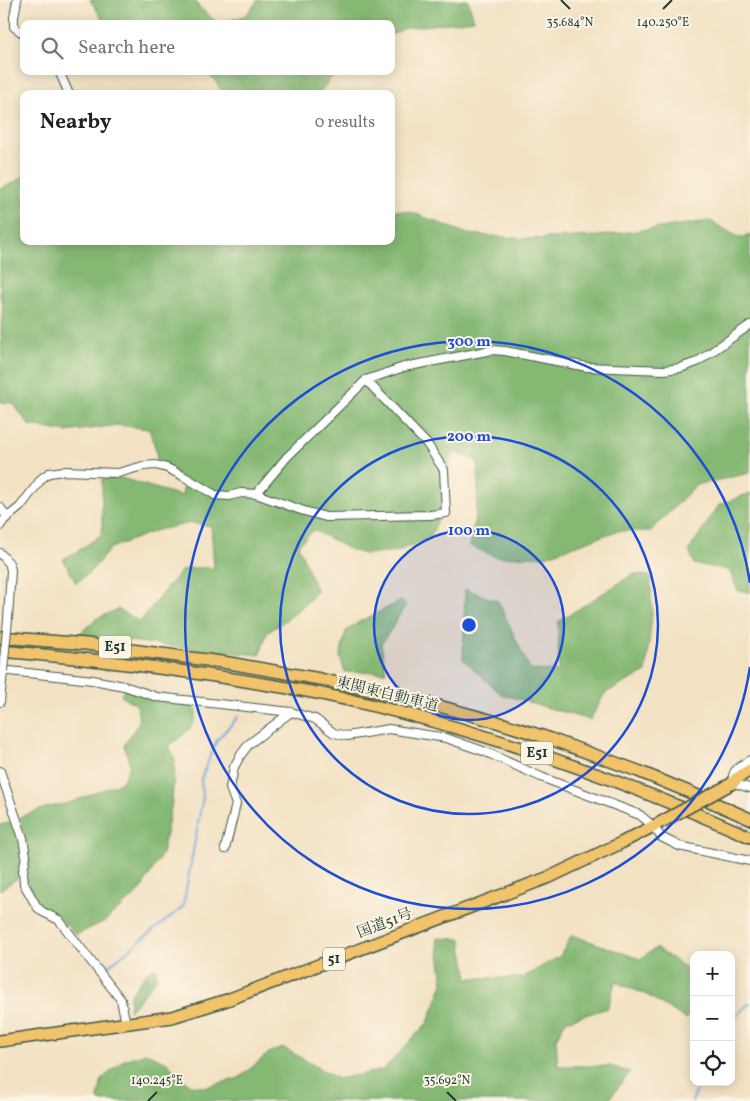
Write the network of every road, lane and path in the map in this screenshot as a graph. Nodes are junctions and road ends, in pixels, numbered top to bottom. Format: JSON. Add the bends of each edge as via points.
{"nodes":[{"id":1,"x":17,"y":0,"type":"edge"},
{"id":2,"x":20,"y":31,"type":"edge"},
{"id":3,"x":61,"y":75,"type":"edge"},
{"id":4,"x":67,"y":90,"type":"edge"},
{"id":5,"x":750,"y":325,"type":"edge"},
{"id":6,"x":366,"y":380,"type":"junction"},
{"id":7,"x":256,"y":494,"type":"junction"},
{"id":8,"x":0,"y":507,"type":"edge"},
{"id":9,"x":7,"y":517,"type":"junction"},
{"id":10,"x":0,"y":526,"type":"edge"},
{"id":11,"x":0,"y":552,"type":"edge"},
{"id":12,"x":0,"y":636,"type":"edge"},
{"id":13,"x":0,"y":651,"type":"edge"},
{"id":14,"x":2,"y":670,"type":"edge"},
{"id":15,"x":0,"y":702,"type":"edge"},
{"id":16,"x":291,"y":712,"type":"junction"},
{"id":17,"x":750,"y":760,"type":"edge"},
{"id":18,"x":750,"y":770,"type":"edge"},
{"id":19,"x":0,"y":771,"type":"edge"},
{"id":20,"x":750,"y":776,"type":"edge"},
{"id":21,"x":732,"y":784,"type":"junction"},
{"id":22,"x":750,"y":788,"type":"edge"},
{"id":23,"x":750,"y":819,"type":"edge"},
{"id":24,"x":653,"y":826,"type":"junction"},
{"id":25,"x":750,"y":838,"type":"edge"},
{"id":26,"x":225,"y":849,"type":"dead end"},
{"id":27,"x":750,"y":862,"type":"edge"},
{"id":28,"x":126,"y":1024,"type":"junction"},
{"id":29,"x":0,"y":1041,"type":"edge"}],
"edges":[{"from":1,"to":2,"type":"street","via":[[14,27]]},
{"from":3,"to":4,"type":"street"},
{"from":5,"to":6,"type":"street","via":[[698,362],[680,368],[587,367],[492,350],[404,367]]},
{"from":6,"to":7,"type":"street","via":[[287,457]]},
{"from":6,"to":7,"type":"street","via":[[427,444],[444,470],[446,513],[326,517]]},
{"from":7,"to":9,"type":"street","via":[[215,494],[156,465],[118,472],[64,470],[42,478],[20,507]]},
{"from":8,"to":9,"type":"street"},
{"from":9,"to":10,"type":"street"},
{"from":11,"to":14,"type":"street","bridge":true,"via":[[11,570]]},
{"from":12,"to":23,"type":"highway","name":"東関東自動車道","number":"E51","via":[[228,663],[320,679],[435,705],[545,737],[638,771]]},
{"from":13,"to":25,"type":"highway","name":"東関東自動車道","number":"E51","via":[[203,674],[316,693],[405,714],[551,757],[638,789]]},
{"from":14,"to":15,"type":"street"},
{"from":14,"to":16,"type":"street","via":[[93,680],[157,697]]},
{"from":16,"to":24,"type":"street","via":[[315,719],[334,733],[347,736],[390,729],[446,738],[640,815]]},
{"from":16,"to":26,"type":"street","via":[[249,744],[234,767],[230,788],[236,804]]},
{"from":17,"to":21,"type":"street","via":[[734,771]]},
{"from":18,"to":21,"type":"highway","name":"国道51号","number":"51"},
{"from":19,"to":28,"type":"street","via":[[23,838],[26,856],[24,884],[37,907],[59,920],[121,1000]]},
{"from":20,"to":21,"type":"highway","name":"国道51号","number":"51"},
{"from":21,"to":22,"type":"street"},
{"from":21,"to":24,"type":"highway","name":"国道51号","number":"51","bridge":true},
{"from":24,"to":27,"type":"street","via":[[679,846]]},
{"from":24,"to":28,"type":"highway","name":"国道51号","number":"51","via":[[552,876],[227,1000],[172,1017]]},
{"from":28,"to":29,"type":"highway","name":"国道51号","number":"51"}]}
